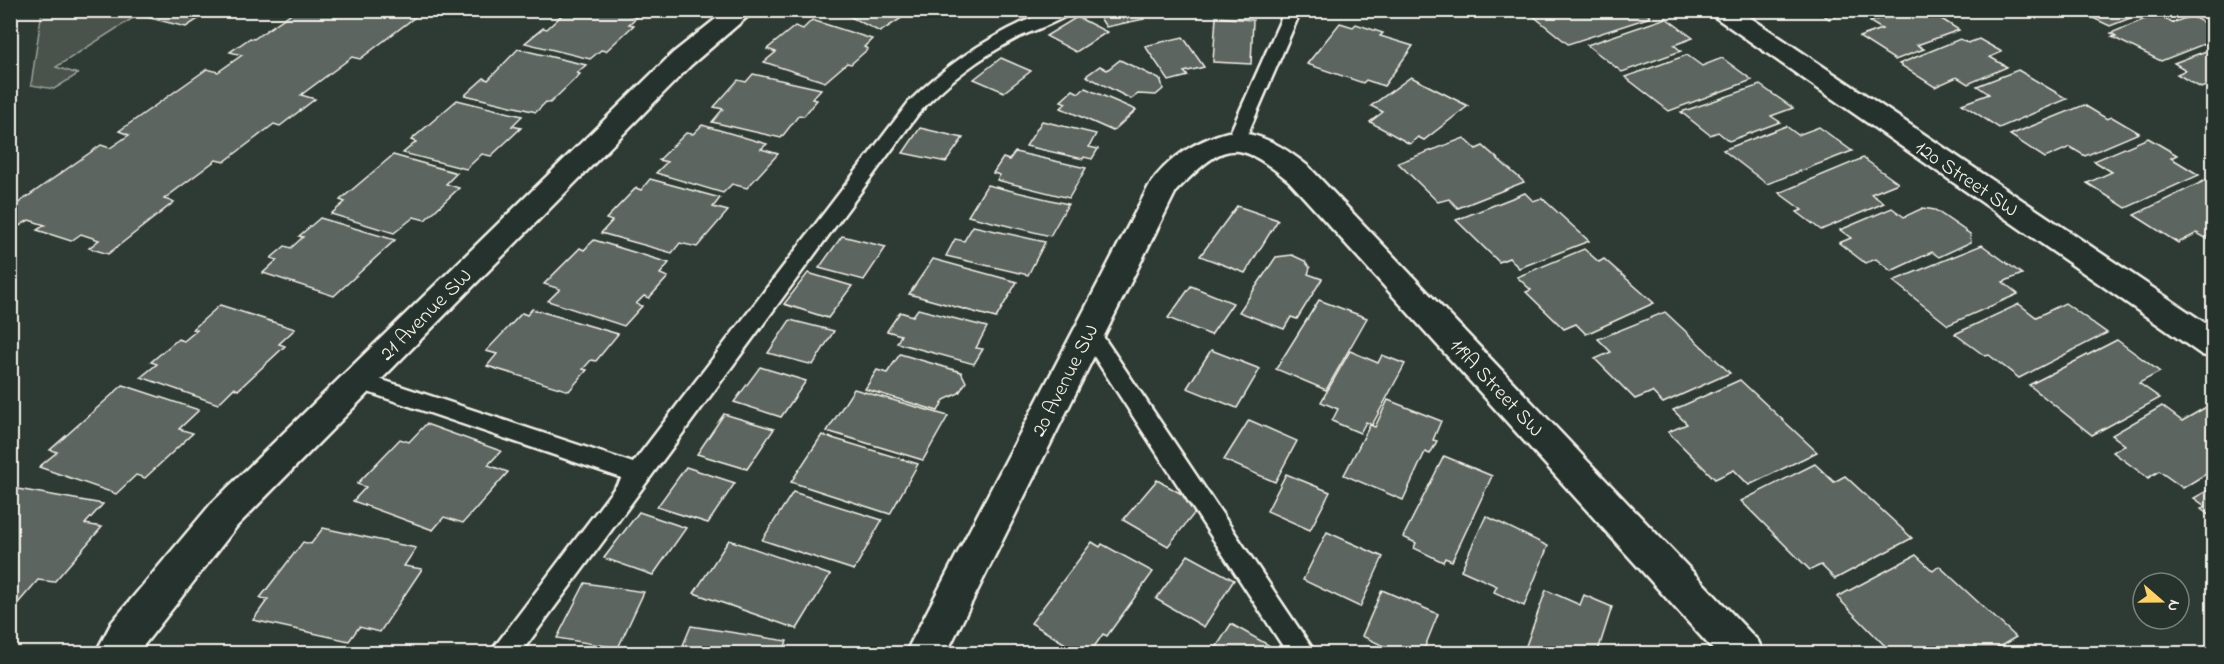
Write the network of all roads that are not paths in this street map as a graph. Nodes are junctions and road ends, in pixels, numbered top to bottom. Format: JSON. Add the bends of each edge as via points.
{"nodes":[{"id":1,"x":743,"y":10,"type":"edge"},
{"id":2,"x":1066,"y":10,"type":"edge"},
{"id":3,"x":1293,"y":10,"type":"edge"},
{"id":4,"x":1721,"y":10,"type":"edge"},
{"id":5,"x":1236,"y":140,"type":"junction"},
{"id":6,"x":1089,"y":332,"type":"junction"},
{"id":7,"x":2214,"y":346,"type":"edge"},
{"id":8,"x":358,"y":380,"type":"junction"},
{"id":9,"x":640,"y":475,"type":"junction"},
{"id":10,"x":120,"y":644,"type":"edge"},
{"id":11,"x":504,"y":654,"type":"edge"},
{"id":12,"x":925,"y":654,"type":"edge"},
{"id":13,"x":1303,"y":654,"type":"edge"},
{"id":14,"x":1744,"y":654,"type":"edge"}],
"edges":[{"from":1,"to":8,"type":"street","name":"21 Avenue SW","via":[[682,59]]},
{"from":2,"to":9,"type":"lane","via":[[988,48],[919,102]]},
{"from":3,"to":5,"type":"lane"},
{"from":4,"to":7,"type":"street","name":"120 Street SW"},
{"from":5,"to":6,"type":"street","name":"20 Avenue SW","via":[[1209,147],[1164,186]]},
{"from":5,"to":14,"type":"street","name":"119A Street SW","via":[[1269,151],[1299,174]]},
{"from":6,"to":12,"type":"street","name":"20 Avenue SW"},
{"from":6,"to":13,"type":"lane"},
{"from":8,"to":9,"type":"lane"},
{"from":8,"to":10,"type":"street","name":"21 Avenue SW","via":[[224,515]]},
{"from":9,"to":11,"type":"lane"}]}
